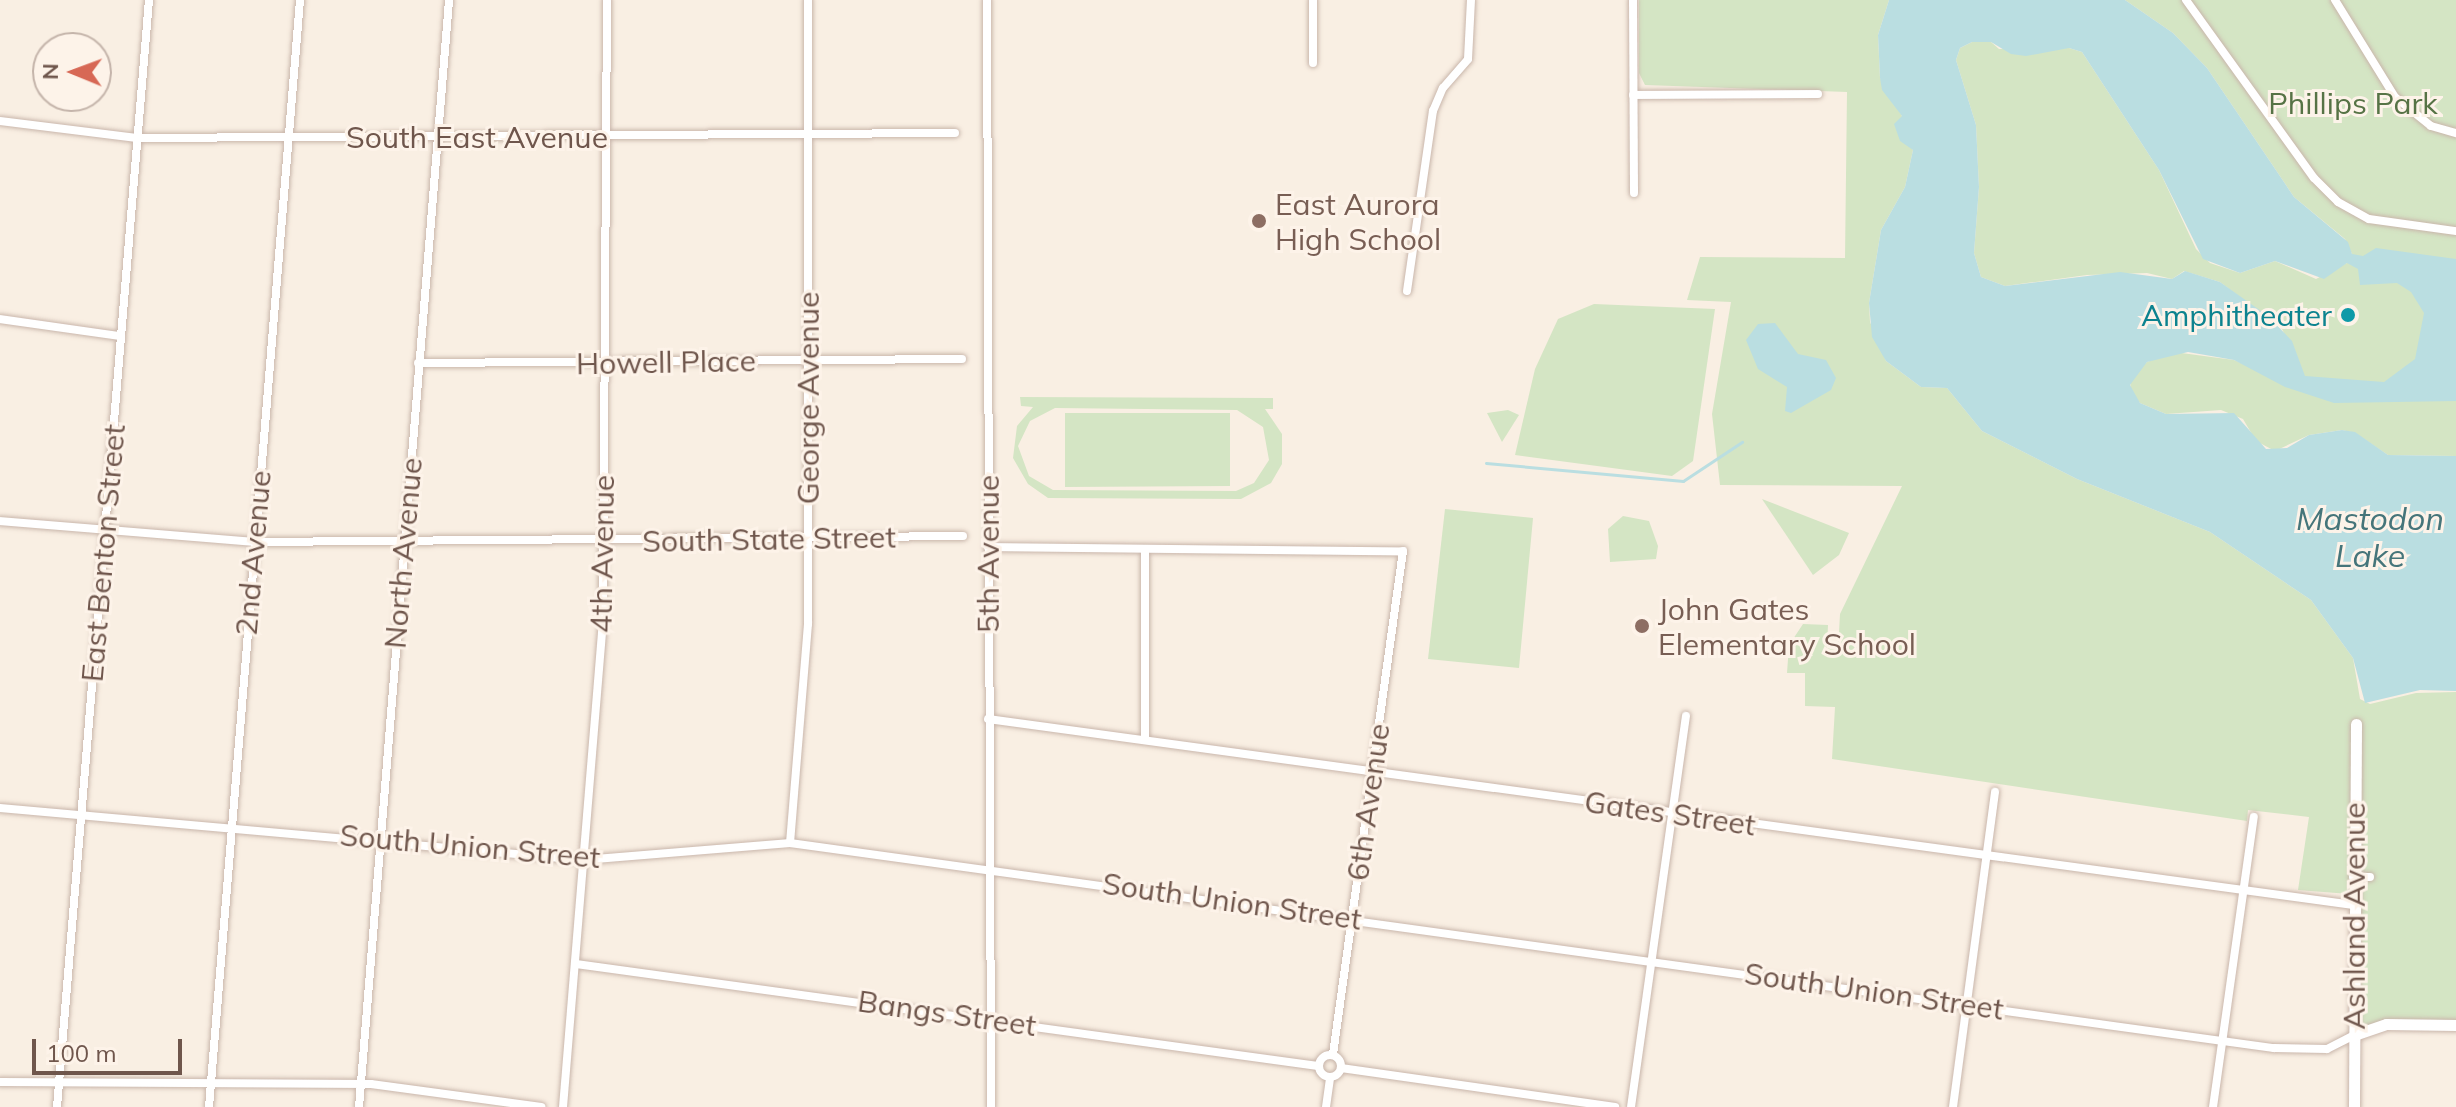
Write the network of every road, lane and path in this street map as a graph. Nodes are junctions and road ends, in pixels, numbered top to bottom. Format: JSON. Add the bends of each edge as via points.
{"nodes":[{"id":1,"x":149,"y":0,"type":"edge"},
{"id":2,"x":300,"y":0,"type":"edge"},
{"id":3,"x":449,"y":0,"type":"edge"},
{"id":4,"x":607,"y":0,"type":"edge"},
{"id":5,"x":808,"y":0,"type":"edge"},
{"id":6,"x":987,"y":0,"type":"edge"},
{"id":7,"x":1313,"y":0,"type":"edge"},
{"id":8,"x":1471,"y":0,"type":"edge"},
{"id":9,"x":1633,"y":0,"type":"edge"},
{"id":10,"x":2186,"y":0,"type":"edge"},
{"id":11,"x":2335,"y":0,"type":"edge"},
{"id":12,"x":1313,"y":63,"type":"dead end"},
{"id":13,"x":1818,"y":94,"type":"dead end"},
{"id":14,"x":1633,"y":95,"type":"junction"},
{"id":15,"x":0,"y":121,"type":"edge"},
{"id":16,"x":955,"y":133,"type":"dead end"},
{"id":17,"x":2456,"y":133,"type":"edge"},
{"id":18,"x":807,"y":134,"type":"junction"},
{"id":19,"x":605,"y":136,"type":"junction"},
{"id":20,"x":137,"y":138,"type":"junction"},
{"id":21,"x":288,"y":138,"type":"junction"},
{"id":22,"x":435,"y":138,"type":"junction"},
{"id":23,"x":1634,"y":193,"type":"dead end"},
{"id":24,"x":2456,"y":231,"type":"edge"},
{"id":25,"x":1407,"y":291,"type":"dead end"},
{"id":26,"x":0,"y":319,"type":"edge"},
{"id":27,"x":120,"y":336,"type":"junction"},
{"id":28,"x":962,"y":359,"type":"dead end"},
{"id":29,"x":808,"y":360,"type":"junction"},
{"id":30,"x":418,"y":363,"type":"junction"},
{"id":31,"x":603,"y":363,"type":"junction"},
{"id":32,"x":0,"y":521,"type":"edge"},
{"id":33,"x":104,"y":533,"type":"junction"},
{"id":34,"x":963,"y":536,"type":"dead end"},
{"id":35,"x":808,"y":539,"type":"junction"},
{"id":36,"x":603,"y":540,"type":"junction"},
{"id":37,"x":254,"y":542,"type":"junction"},
{"id":38,"x":404,"y":542,"type":"junction"},
{"id":39,"x":988,"y":547,"type":"junction"},
{"id":40,"x":1145,"y":549,"type":"junction"},
{"id":41,"x":1686,"y":716,"type":"dead end"},
{"id":42,"x":988,"y":719,"type":"junction"},
{"id":43,"x":2356,"y":724,"type":"dead end"},
{"id":44,"x":1145,"y":740,"type":"junction"},
{"id":45,"x":1373,"y":773,"type":"junction"},
{"id":46,"x":1995,"y":792,"type":"dead end"},
{"id":47,"x":0,"y":808,"type":"edge"},
{"id":48,"x":1672,"y":813,"type":"junction"},
{"id":49,"x":2254,"y":817,"type":"dead end"},
{"id":50,"x":81,"y":818,"type":"junction"},
{"id":51,"x":232,"y":825,"type":"junction"},
{"id":52,"x":381,"y":838,"type":"junction"},
{"id":53,"x":790,"y":843,"type":"junction"},
{"id":54,"x":1986,"y":857,"type":"junction"},
{"id":55,"x":583,"y":860,"type":"junction"},
{"id":56,"x":989,"y":868,"type":"junction"},
{"id":57,"x":2353,"y":877,"type":"junction"},
{"id":58,"x":2370,"y":877,"type":"dead end"},
{"id":59,"x":2243,"y":891,"type":"junction"},
{"id":60,"x":2353,"y":905,"type":"junction"},
{"id":61,"x":1353,"y":917,"type":"junction"},
{"id":62,"x":1651,"y":958,"type":"junction"},
{"id":63,"x":576,"y":964,"type":"junction"},
{"id":64,"x":1966,"y":1004,"type":"junction"},
{"id":65,"x":990,"y":1019,"type":"junction"},
{"id":66,"x":2456,"y":1025,"type":"edge"},
{"id":67,"x":2354,"y":1035,"type":"junction"},
{"id":68,"x":2222,"y":1040,"type":"junction"},
{"id":69,"x":1333,"y":1054,"type":"junction"},
{"id":70,"x":1318,"y":1066,"type":"junction"},
{"id":71,"x":1341,"y":1068,"type":"junction"},
{"id":72,"x":1330,"y":1077,"type":"junction"},
{"id":73,"x":0,"y":1082,"type":"edge"},
{"id":74,"x":360,"y":1084,"type":"junction"},
{"id":75,"x":211,"y":1085,"type":"junction"},
{"id":76,"x":58,"y":1086,"type":"junction"},
{"id":77,"x":57,"y":1107,"type":"edge"},
{"id":78,"x":209,"y":1107,"type":"edge"},
{"id":79,"x":359,"y":1107,"type":"edge"},
{"id":80,"x":541,"y":1107,"type":"edge"},
{"id":81,"x":563,"y":1107,"type":"edge"},
{"id":82,"x":991,"y":1107,"type":"edge"},
{"id":83,"x":1326,"y":1107,"type":"edge"},
{"id":84,"x":1615,"y":1107,"type":"edge"},
{"id":85,"x":1631,"y":1107,"type":"edge"},
{"id":86,"x":1953,"y":1107,"type":"edge"},
{"id":87,"x":2213,"y":1107,"type":"edge"},
{"id":88,"x":2354,"y":1107,"type":"edge"}],
"edges":[{"from":1,"to":20,"type":"street","name":"East Benton Street"},
{"from":2,"to":21,"type":"street","name":"2nd Avenue"},
{"from":3,"to":22,"type":"street","name":"North Avenue"},
{"from":4,"to":19,"type":"street","name":"4th Avenue"},
{"from":5,"to":18,"type":"street","name":"George Avenue"},
{"from":6,"to":39,"type":"street","name":"5th Avenue"},
{"from":7,"to":12,"type":"street"},
{"from":8,"to":25,"type":"street","via":[[1468,59],[1443,88],[1433,111]]},
{"from":9,"to":14,"type":"street"},
{"from":10,"to":24,"type":"street","via":[[2314,178],[2338,202],[2369,219]]},
{"from":11,"to":17,"type":"street","via":[[2403,105],[2431,126]]},
{"from":13,"to":14,"type":"street"},
{"from":14,"to":23,"type":"street"},
{"from":15,"to":20,"type":"street","name":"South East Avenue"},
{"from":16,"to":18,"type":"street","name":"South East Avenue"},
{"from":18,"to":19,"type":"street","name":"South East Avenue"},
{"from":18,"to":29,"type":"street","name":"George Avenue"},
{"from":19,"to":22,"type":"street","name":"South East Avenue"},
{"from":19,"to":31,"type":"street","name":"4th Avenue"},
{"from":20,"to":21,"type":"street","name":"South East Avenue"},
{"from":20,"to":27,"type":"street","name":"East Benton Street"},
{"from":21,"to":22,"type":"street","name":"South East Avenue"},
{"from":21,"to":37,"type":"street","name":"2nd Avenue"},
{"from":22,"to":30,"type":"street","name":"North Avenue"},
{"from":26,"to":27,"type":"street"},
{"from":27,"to":33,"type":"street","name":"East Benton Street"},
{"from":28,"to":29,"type":"street","name":"Howell Place"},
{"from":29,"to":31,"type":"street","name":"Howell Place"},
{"from":29,"to":35,"type":"street","name":"George Avenue"},
{"from":30,"to":31,"type":"street","name":"Howell Place"},
{"from":30,"to":38,"type":"street","name":"North Avenue"},
{"from":31,"to":36,"type":"street","name":"4th Avenue"},
{"from":32,"to":33,"type":"street","name":"South State Street"},
{"from":33,"to":37,"type":"street","name":"South State Street"},
{"from":33,"to":50,"type":"street","name":"East Benton Street"},
{"from":34,"to":35,"type":"street","name":"South State Street"},
{"from":35,"to":36,"type":"street","name":"South State Street"},
{"from":35,"to":53,"type":"street","name":"George Avenue","via":[[806,662]]},
{"from":36,"to":38,"type":"street","name":"South State Street"},
{"from":36,"to":55,"type":"street","name":"4th Avenue","via":[[603,617]]},
{"from":37,"to":38,"type":"street","name":"South State Street"},
{"from":37,"to":51,"type":"street","name":"2nd Avenue"},
{"from":38,"to":52,"type":"street","name":"North Avenue"},
{"from":39,"to":40,"type":"street"},
{"from":39,"to":42,"type":"street","name":"5th Avenue"},
{"from":40,"to":44,"type":"street"},
{"from":40,"to":45,"type":"street","name":"6th Avenue","via":[[1403,551]]},
{"from":41,"to":48,"type":"street"},
{"from":42,"to":44,"type":"street","name":"Gates Street"},
{"from":42,"to":56,"type":"street","name":"5th Avenue"},
{"from":43,"to":57,"type":"street","name":"Ashland Avenue"},
{"from":44,"to":45,"type":"street","name":"Gates Street"},
{"from":45,"to":48,"type":"street","name":"Gates Street"},
{"from":45,"to":61,"type":"street","name":"6th Avenue"},
{"from":46,"to":54,"type":"street"},
{"from":47,"to":50,"type":"street","name":"South Union Street"},
{"from":48,"to":54,"type":"street","name":"Gates Street"},
{"from":48,"to":62,"type":"street"},
{"from":49,"to":59,"type":"street"},
{"from":50,"to":51,"type":"street","name":"South Union Street"},
{"from":50,"to":76,"type":"street","name":"East Benton Street"},
{"from":51,"to":52,"type":"street","name":"South Union Street"},
{"from":51,"to":75,"type":"street","name":"2nd Avenue"},
{"from":52,"to":55,"type":"street","name":"South Union Street"},
{"from":52,"to":74,"type":"street","name":"North Avenue"},
{"from":53,"to":55,"type":"street","name":"South Union Street"},
{"from":53,"to":56,"type":"street","name":"South Union Street"},
{"from":54,"to":59,"type":"street","name":"Gates Street"},
{"from":54,"to":64,"type":"street"},
{"from":55,"to":63,"type":"street","name":"4th Avenue"},
{"from":56,"to":61,"type":"street","name":"South Union Street"},
{"from":56,"to":65,"type":"street","name":"5th Avenue"},
{"from":57,"to":58,"type":"street"},
{"from":57,"to":60,"type":"street","name":"Ashland Avenue"},
{"from":59,"to":60,"type":"street","name":"Gates Street"},
{"from":59,"to":68,"type":"street"},
{"from":60,"to":67,"type":"street","name":"Ashland Avenue"},
{"from":61,"to":62,"type":"street","name":"South Union Street"},
{"from":61,"to":69,"type":"street","name":"6th Avenue"},
{"from":62,"to":64,"type":"street","name":"South Union Street"},
{"from":62,"to":85,"type":"street"},
{"from":63,"to":65,"type":"street","name":"Bangs Street"},
{"from":63,"to":81,"type":"street","name":"4th Avenue"},
{"from":64,"to":68,"type":"street","name":"South Union Street"},
{"from":64,"to":86,"type":"street"},
{"from":65,"to":70,"type":"street","name":"Bangs Street"},
{"from":65,"to":82,"type":"street","name":"5th Avenue"},
{"from":66,"to":67,"type":"street","name":"South Union Street","via":[[2386,1024]]},
{"from":67,"to":68,"type":"street","name":"South Union Street","via":[[2327,1049]]},
{"from":67,"to":88,"type":"street","name":"Ashland Avenue"},
{"from":68,"to":87,"type":"street"},
{"from":69,"to":70,"type":"street"},
{"from":69,"to":71,"type":"street"},
{"from":70,"to":72,"type":"street"},
{"from":71,"to":72,"type":"street"},
{"from":71,"to":84,"type":"street"},
{"from":72,"to":83,"type":"street"},
{"from":73,"to":76,"type":"street"},
{"from":74,"to":75,"type":"street"},
{"from":74,"to":79,"type":"street","name":"North Avenue"},
{"from":74,"to":80,"type":"street"},
{"from":75,"to":76,"type":"street"},
{"from":75,"to":78,"type":"street","name":"2nd Avenue"},
{"from":76,"to":77,"type":"street","name":"East Benton Street"}]}
